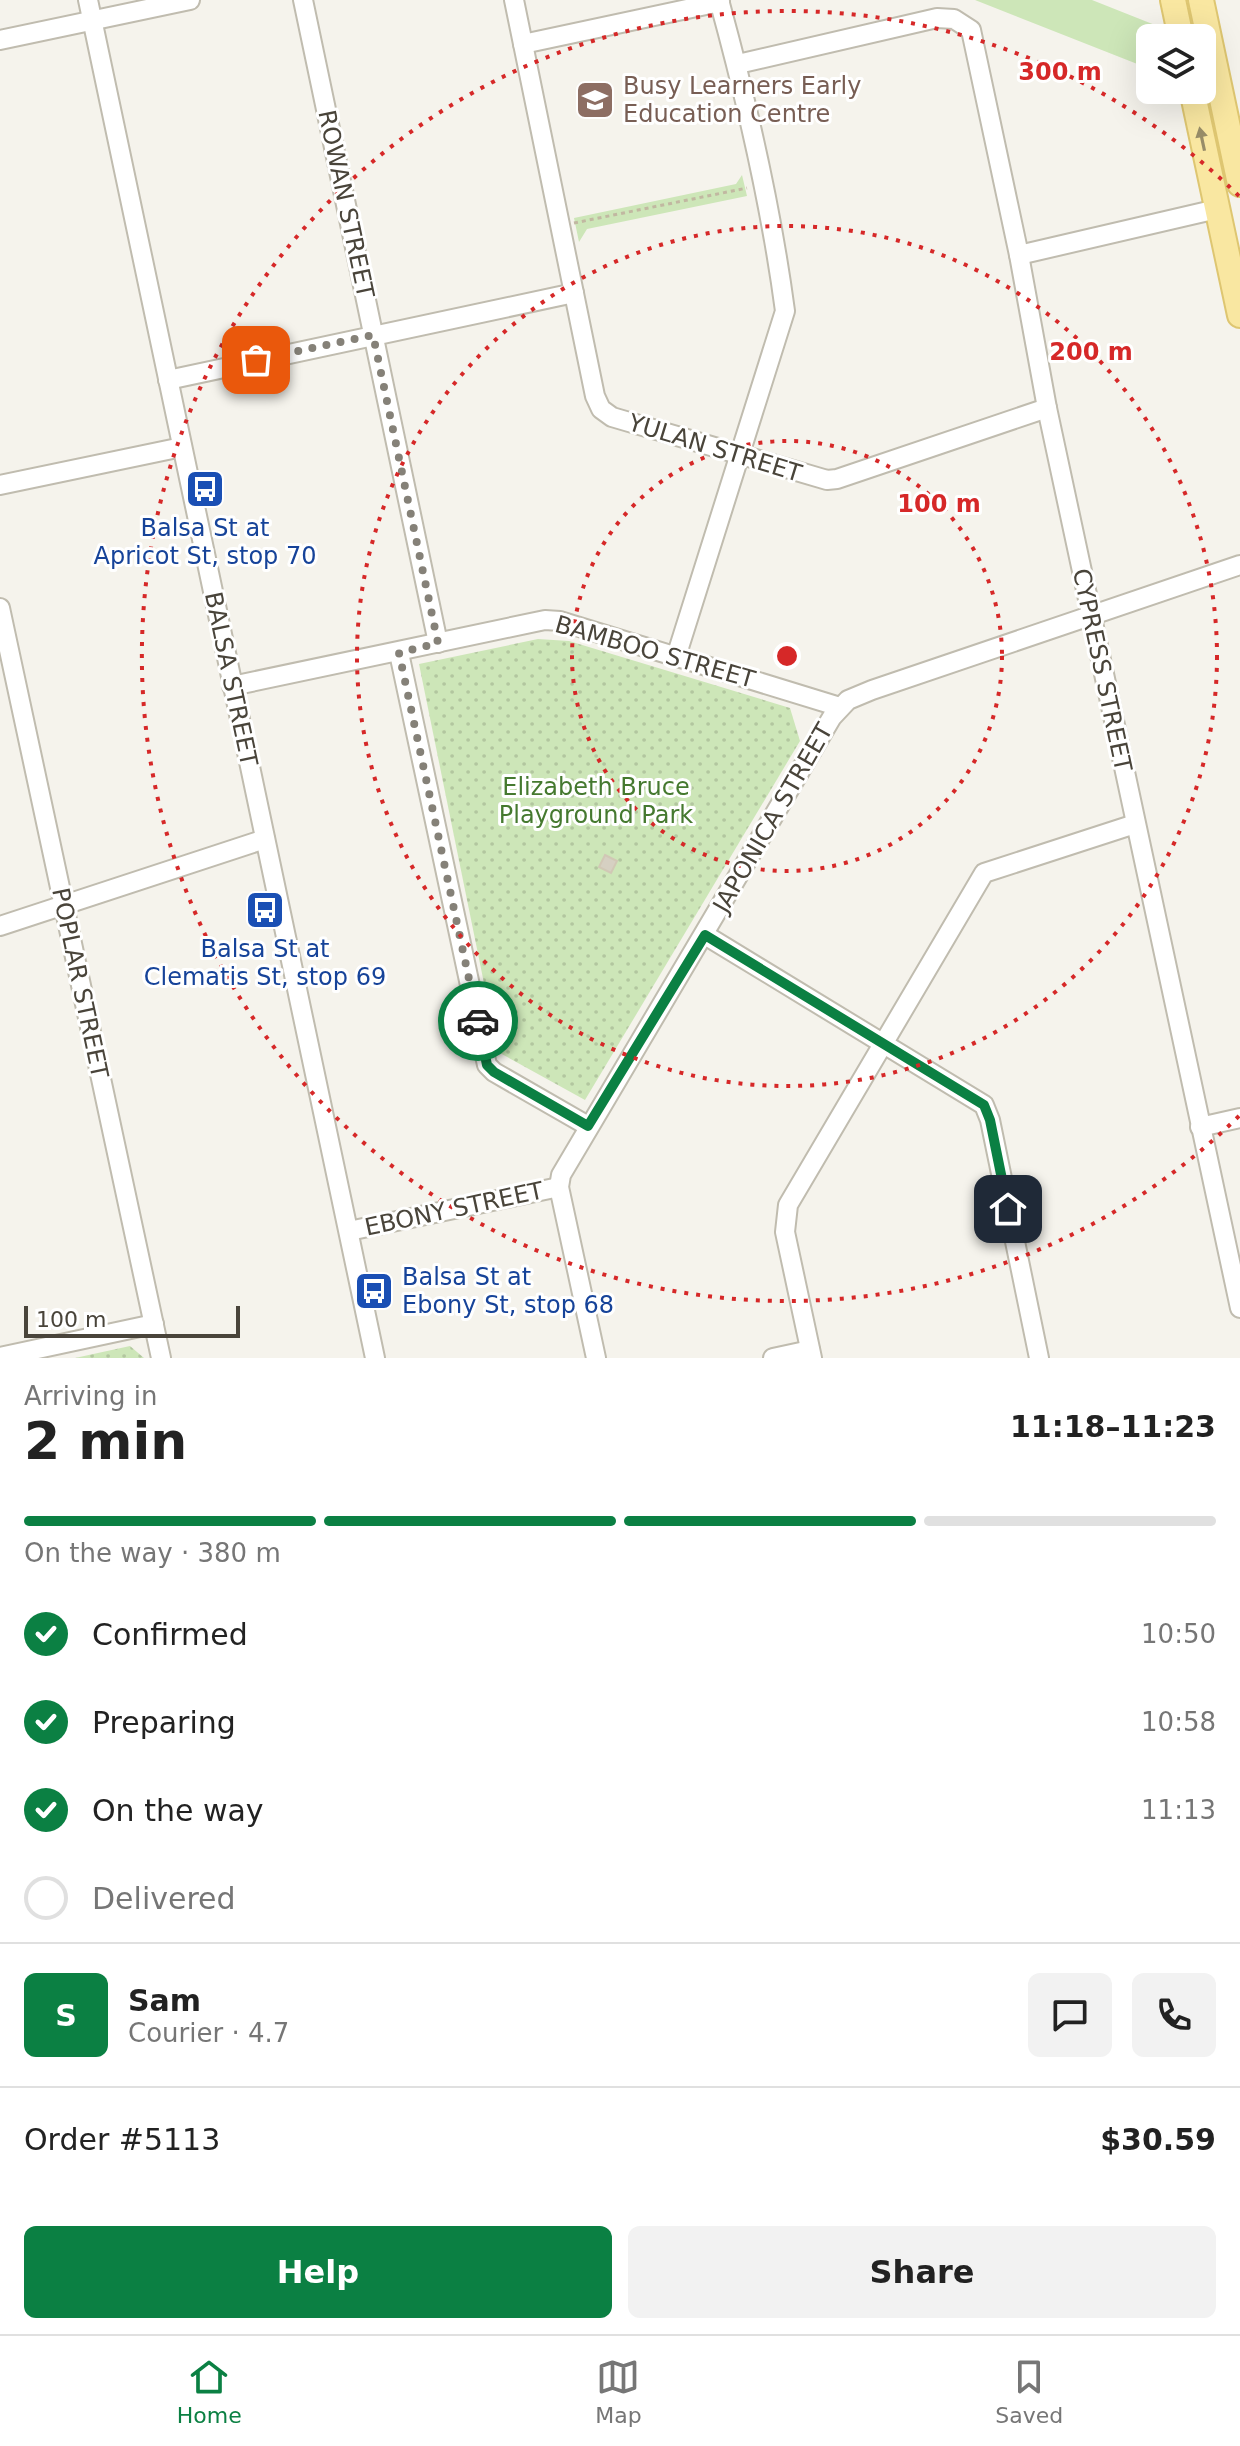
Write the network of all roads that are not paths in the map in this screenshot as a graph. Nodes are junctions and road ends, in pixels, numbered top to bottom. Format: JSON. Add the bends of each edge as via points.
{"nodes":[{"id":1,"x":88,"y":0,"type":"edge"},
{"id":2,"x":190,"y":0,"type":"edge"},
{"id":3,"x":303,"y":0,"type":"edge"},
{"id":4,"x":514,"y":0,"type":"edge"},
{"id":5,"x":1173,"y":0,"type":"edge"},
{"id":6,"x":1201,"y":0,"type":"edge"},
{"id":7,"x":720,"y":1,"type":"edge"},
{"id":8,"x":93,"y":20,"type":"junction"},
{"id":9,"x":1178,"y":24,"type":"edge"},
{"id":10,"x":1204,"y":24,"type":"edge"},
{"id":11,"x":0,"y":40,"type":"edge"},
{"id":12,"x":523,"y":44,"type":"junction"},
{"id":13,"x":738,"y":64,"type":"junction"},
{"id":14,"x":1216,"y":90,"type":"edge"},
{"id":15,"x":1195,"y":104,"type":"edge"},
{"id":16,"x":1240,"y":184,"type":"edge"},
{"id":17,"x":1217,"y":209,"type":"junction"},
{"id":18,"x":1019,"y":255,"type":"junction"},
{"id":19,"x":574,"y":293,"type":"junction"},
{"id":20,"x":1240,"y":315,"type":"edge"},
{"id":21,"x":373,"y":335,"type":"junction"},
{"id":22,"x":168,"y":380,"type":"junction"},
{"id":23,"x":1047,"y":408,"type":"junction"},
{"id":24,"x":182,"y":447,"type":"junction"},
{"id":25,"x":738,"y":456,"type":"junction"},
{"id":26,"x":0,"y":485,"type":"edge"},
{"id":27,"x":1240,"y":565,"type":"edge"},
{"id":28,"x":0,"y":608,"type":"edge"},
{"id":29,"x":1091,"y":616,"type":"junction"},
{"id":30,"x":438,"y":643,"type":"junction"},
{"id":31,"x":399,"y":653,"type":"junction"},
{"id":32,"x":676,"y":657,"type":"junction"},
{"id":33,"x":232,"y":686,"type":"junction"},
{"id":34,"x":840,"y":707,"type":"junction"},
{"id":35,"x":1135,"y":824,"type":"junction"},
{"id":36,"x":265,"y":839,"type":"junction"},
{"id":37,"x":63,"y":905,"type":"junction"},
{"id":38,"x":0,"y":926,"type":"edge"},
{"id":39,"x":705,"y":935,"type":"junction"},
{"id":40,"x":884,"y":1045,"type":"junction"},
{"id":41,"x":1240,"y":1118,"type":"edge"},
{"id":42,"x":588,"y":1126,"type":"junction"},
{"id":43,"x":1200,"y":1127,"type":"junction"},
{"id":44,"x":559,"y":1187,"type":"junction"},
{"id":45,"x":349,"y":1231,"type":"junction"},
{"id":46,"x":1240,"y":1308,"type":"edge"},
{"id":47,"x":154,"y":1324,"type":"junction"},
{"id":48,"x":811,"y":1354,"type":"edge"},
{"id":49,"x":0,"y":1357,"type":"edge"},
{"id":50,"x":161,"y":1358,"type":"edge"},
{"id":51,"x":375,"y":1358,"type":"edge"},
{"id":52,"x":596,"y":1358,"type":"edge"},
{"id":53,"x":773,"y":1358,"type":"edge"},
{"id":54,"x":1039,"y":1358,"type":"edge"}],
"edges":[{"from":1,"to":8,"type":"street","name":"BALSA STREET"},
{"from":2,"to":8,"type":"street"},
{"from":3,"to":21,"type":"street","name":"ROWAN STREET"},
{"from":4,"to":12,"type":"street","name":"YULAN STREET"},
{"from":5,"to":9,"type":"main road"},
{"from":6,"to":10,"type":"main road"},
{"from":7,"to":12,"type":"street"},
{"from":7,"to":13,"type":"street"},
{"from":8,"to":11,"type":"street"},
{"from":8,"to":22,"type":"street","name":"BALSA STREET"},
{"from":12,"to":19,"type":"street","name":"YULAN STREET"},
{"from":13,"to":18,"type":"street","name":"CYPRESS STREET","via":[[937,18],[954,19],[971,30]]},
{"from":13,"to":25,"type":"street","via":[[785,311]]},
{"from":14,"to":16,"type":"main road"},
{"from":17,"to":15,"type":"main road","one_way":true},
{"from":17,"to":18,"type":"street"},
{"from":17,"to":20,"type":"main road"},
{"from":18,"to":23,"type":"street","name":"CYPRESS STREET"},
{"from":19,"to":21,"type":"street"},
{"from":19,"to":25,"type":"street","name":"YULAN STREET","via":[[601,409]]},
{"from":21,"to":22,"type":"street"},
{"from":21,"to":30,"type":"street","name":"ROWAN STREET"},
{"from":22,"to":24,"type":"street","name":"BALSA STREET"},
{"from":23,"to":25,"type":"street","name":"YULAN STREET","via":[[837,479],[817,479]]},
{"from":23,"to":29,"type":"street","name":"CYPRESS STREET"},
{"from":24,"to":26,"type":"street"},
{"from":24,"to":33,"type":"street","name":"BALSA STREET"},
{"from":25,"to":32,"type":"street"},
{"from":27,"to":29,"type":"street","name":"JAPONICA STREET"},
{"from":28,"to":37,"type":"street","name":"POPLAR STREET"},
{"from":29,"to":34,"type":"street","name":"JAPONICA STREET","via":[[872,690]]},
{"from":29,"to":35,"type":"street","name":"CYPRESS STREET"},
{"from":30,"to":31,"type":"street","name":"BAMBOO STREET"},
{"from":30,"to":32,"type":"street","name":"BAMBOO STREET","via":[[545,620]]},
{"from":31,"to":33,"type":"street","name":"BAMBOO STREET"},
{"from":31,"to":42,"type":"street","via":[[487,1065]]},
{"from":32,"to":34,"type":"street","name":"BAMBOO STREET"},
{"from":33,"to":36,"type":"street","name":"BALSA STREET"},
{"from":34,"to":39,"type":"street","name":"JAPONICA STREET"},
{"from":35,"to":40,"type":"street","via":[[984,873]]},
{"from":35,"to":43,"type":"street","name":"CYPRESS STREET"},
{"from":36,"to":37,"type":"street"},
{"from":36,"to":45,"type":"street","name":"BALSA STREET"},
{"from":37,"to":38,"type":"street"},
{"from":37,"to":47,"type":"street","name":"POPLAR STREET"},
{"from":39,"to":40,"type":"street"},
{"from":39,"to":42,"type":"street","name":"JAPONICA STREET"},
{"from":40,"to":48,"type":"street","via":[[788,1205],[785,1232]]},
{"from":40,"to":54,"type":"street","via":[[984,1105]]},
{"from":41,"to":43,"type":"street"},
{"from":42,"to":44,"type":"street","name":"JAPONICA STREET"},
{"from":43,"to":46,"type":"street","name":"CYPRESS STREET"},
{"from":44,"to":45,"type":"street","name":"EBONY STREET"},
{"from":44,"to":52,"type":"street"},
{"from":45,"to":51,"type":"street","name":"BALSA STREET"},
{"from":47,"to":49,"type":"street"},
{"from":47,"to":50,"type":"street","name":"POPLAR STREET"},
{"from":48,"to":53,"type":"street"}]}
